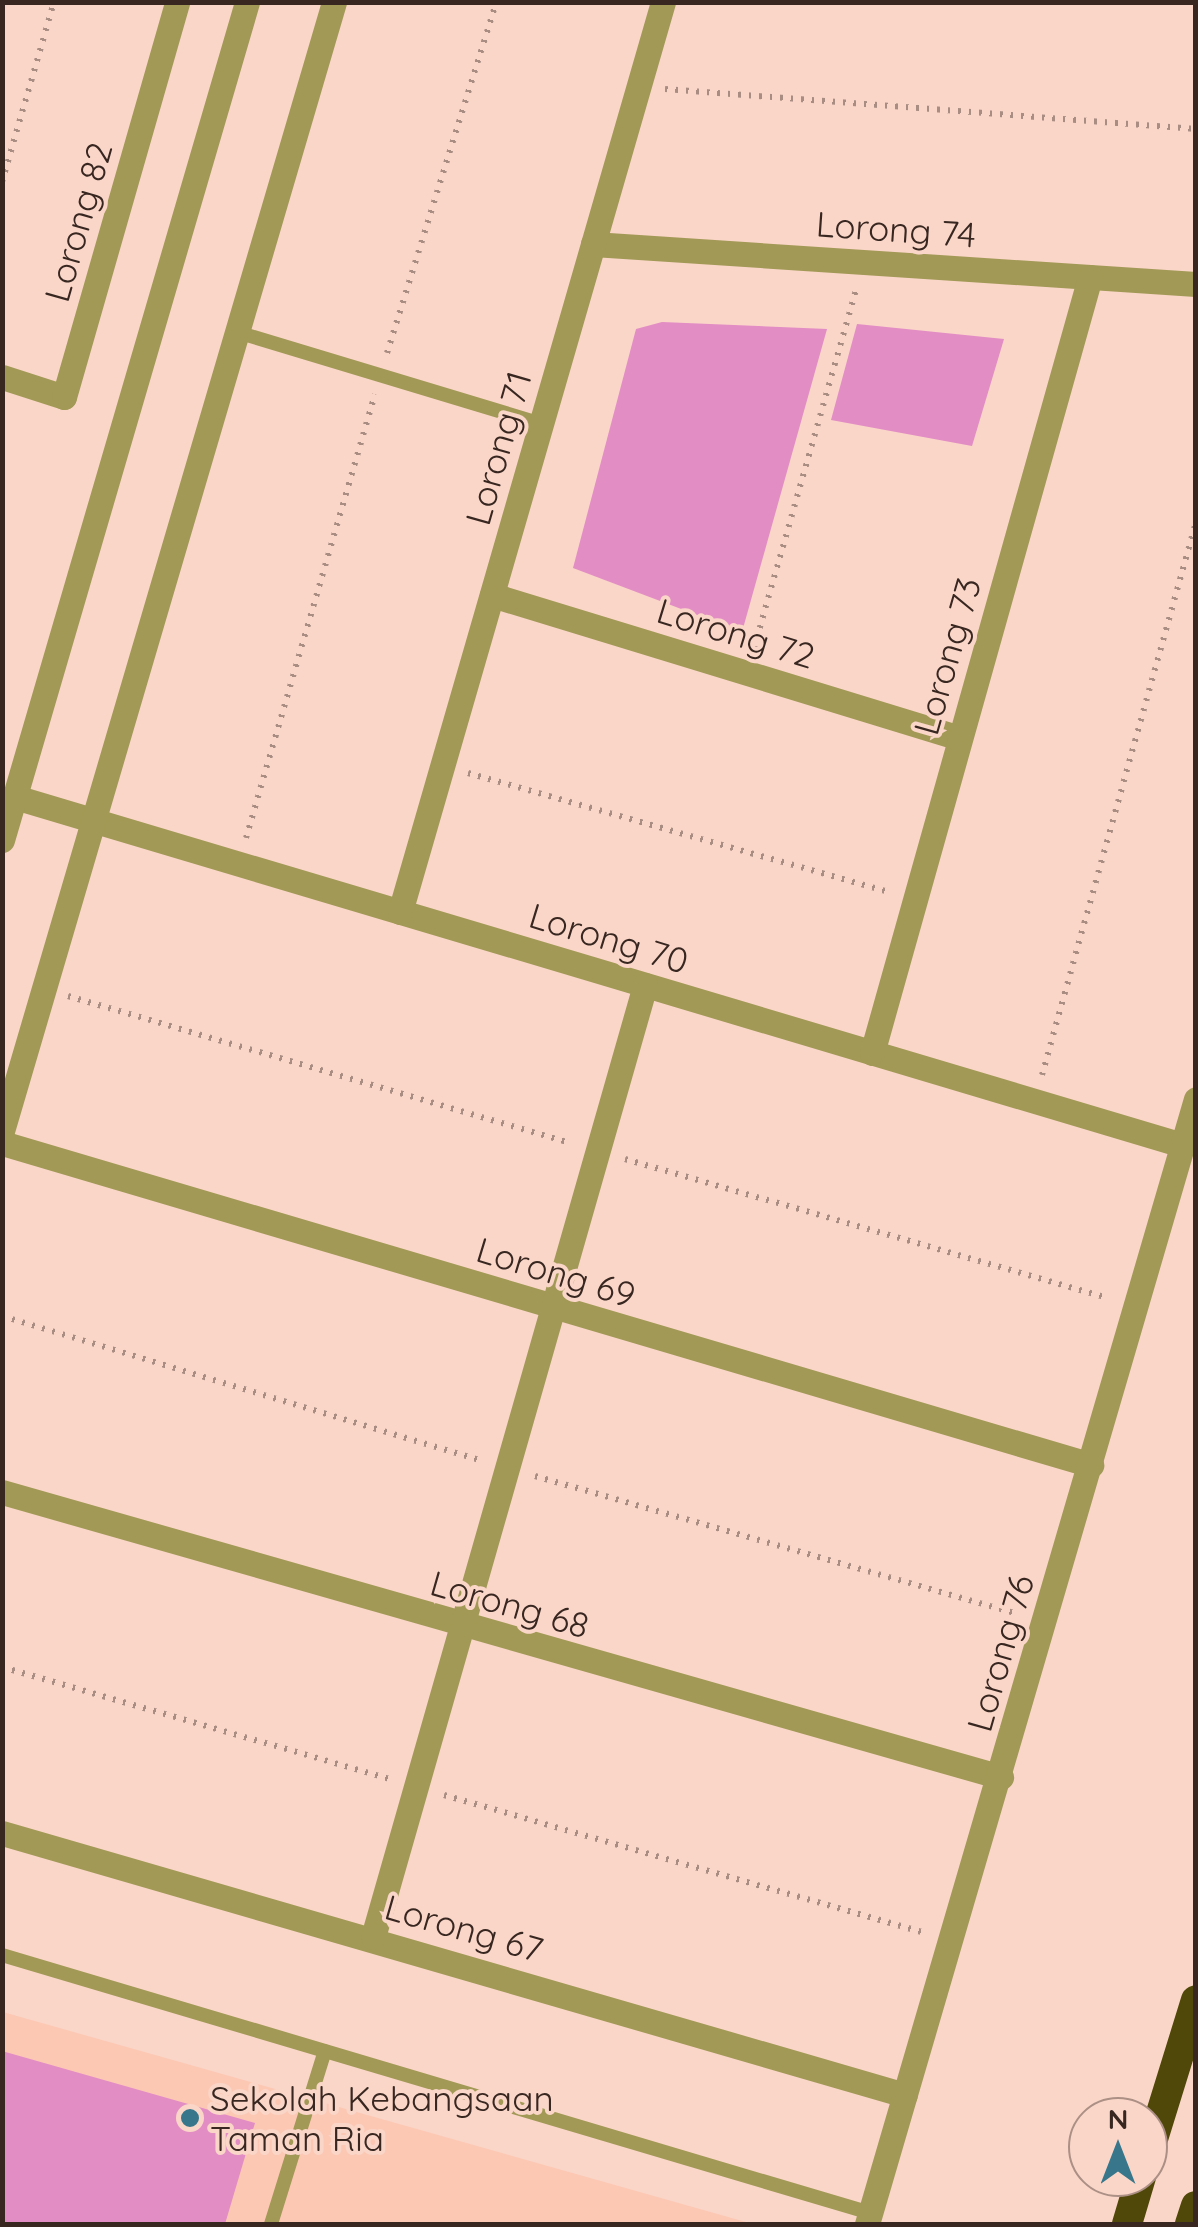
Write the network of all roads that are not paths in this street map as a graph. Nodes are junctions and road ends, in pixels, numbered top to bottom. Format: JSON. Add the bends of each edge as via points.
{"nodes":[{"id":1,"x":177,"y":2,"type":"edge"},
{"id":2,"x":247,"y":2,"type":"edge"},
{"id":3,"x":334,"y":2,"type":"edge"},
{"id":4,"x":663,"y":2,"type":"edge"},
{"id":5,"x":593,"y":244,"type":"junction"},
{"id":6,"x":1090,"y":277,"type":"junction"},
{"id":7,"x":1196,"y":284,"type":"edge"},
{"id":8,"x":237,"y":332,"type":"junction"},
{"id":9,"x":2,"y":377,"type":"edge"},
{"id":10,"x":541,"y":424,"type":"junction"},
{"id":11,"x":492,"y":594,"type":"junction"},
{"id":12,"x":960,"y":738,"type":"junction"},
{"id":13,"x":15,"y":796,"type":"junction"},
{"id":14,"x":94,"y":820,"type":"junction"},
{"id":15,"x":2,"y":840,"type":"edge"},
{"id":16,"x":400,"y":912,"type":"junction"},
{"id":17,"x":645,"y":985,"type":"junction"},
{"id":18,"x":872,"y":1053,"type":"junction"},
{"id":19,"x":1196,"y":1099,"type":"edge"},
{"id":20,"x":2,"y":1131,"type":"edge"},
{"id":21,"x":2,"y":1143,"type":"edge"},
{"id":22,"x":1182,"y":1145,"type":"junction"},
{"id":23,"x":556,"y":1309,"type":"junction"},
{"id":24,"x":1091,"y":1465,"type":"junction"},
{"id":25,"x":2,"y":1492,"type":"edge"},
{"id":26,"x":465,"y":1628,"type":"junction"},
{"id":27,"x":1001,"y":1777,"type":"junction"},
{"id":28,"x":2,"y":1833,"type":"edge"},
{"id":29,"x":372,"y":1938,"type":"junction"},
{"id":30,"x":2,"y":1955,"type":"edge"},
{"id":31,"x":1196,"y":2000,"type":"edge"},
{"id":32,"x":324,"y":2051,"type":"junction"},
{"id":33,"x":905,"y":2095,"type":"junction"},
{"id":34,"x":1166,"y":2097,"type":"edge"},
{"id":35,"x":1135,"y":2197,"type":"edge"},
{"id":36,"x":1196,"y":2206,"type":"edge"},
{"id":37,"x":868,"y":2219,"type":"edge"},
{"id":38,"x":271,"y":2224,"type":"edge"},
{"id":39,"x":1127,"y":2224,"type":"edge"},
{"id":40,"x":1190,"y":2224,"type":"edge"}],
"edges":[{"from":1,"to":9,"type":"street","name":"Lorong 82","via":[[64,397]]},
{"from":2,"to":13,"type":"street"},
{"from":3,"to":8,"type":"street"},
{"from":4,"to":5,"type":"street","name":"Lorong 71"},
{"from":5,"to":6,"type":"street","name":"Lorong 74"},
{"from":5,"to":10,"type":"street","name":"Lorong 71"},
{"from":6,"to":7,"type":"street","name":"Lorong 74"},
{"from":6,"to":12,"type":"street","name":"Lorong 73"},
{"from":8,"to":10,"type":"lane"},
{"from":8,"to":14,"type":"street"},
{"from":10,"to":11,"type":"street","name":"Lorong 71"},
{"from":11,"to":12,"type":"street","name":"Lorong 72"},
{"from":11,"to":16,"type":"street","name":"Lorong 71"},
{"from":12,"to":18,"type":"street","name":"Lorong 73"},
{"from":13,"to":14,"type":"street","name":"Lorong 70"},
{"from":13,"to":15,"type":"street"},
{"from":14,"to":16,"type":"street","name":"Lorong 70"},
{"from":14,"to":20,"type":"street"},
{"from":16,"to":17,"type":"street","name":"Lorong 70"},
{"from":17,"to":18,"type":"street","name":"Lorong 70"},
{"from":17,"to":23,"type":"street"},
{"from":18,"to":22,"type":"street","name":"Lorong 70"},
{"from":19,"to":22,"type":"street","name":"Lorong 76"},
{"from":21,"to":23,"type":"street","name":"Lorong 69"},
{"from":22,"to":24,"type":"street","name":"Lorong 76"},
{"from":23,"to":24,"type":"street","name":"Lorong 69"},
{"from":23,"to":26,"type":"street"},
{"from":24,"to":27,"type":"street","name":"Lorong 76"},
{"from":25,"to":26,"type":"street","name":"Lorong 68"},
{"from":26,"to":27,"type":"street","name":"Lorong 68"},
{"from":26,"to":29,"type":"street"},
{"from":27,"to":33,"type":"street","name":"Lorong 76"},
{"from":28,"to":29,"type":"street","name":"Lorong 67"},
{"from":29,"to":33,"type":"street","name":"Lorong 67"},
{"from":30,"to":32,"type":"lane"},
{"from":31,"to":34,"type":"highway"},
{"from":32,"to":37,"type":"lane"},
{"from":32,"to":38,"type":"lane"},
{"from":33,"to":37,"type":"street","name":"Lorong 76"},
{"from":35,"to":39,"type":"highway"},
{"from":36,"to":40,"type":"highway"}]}
